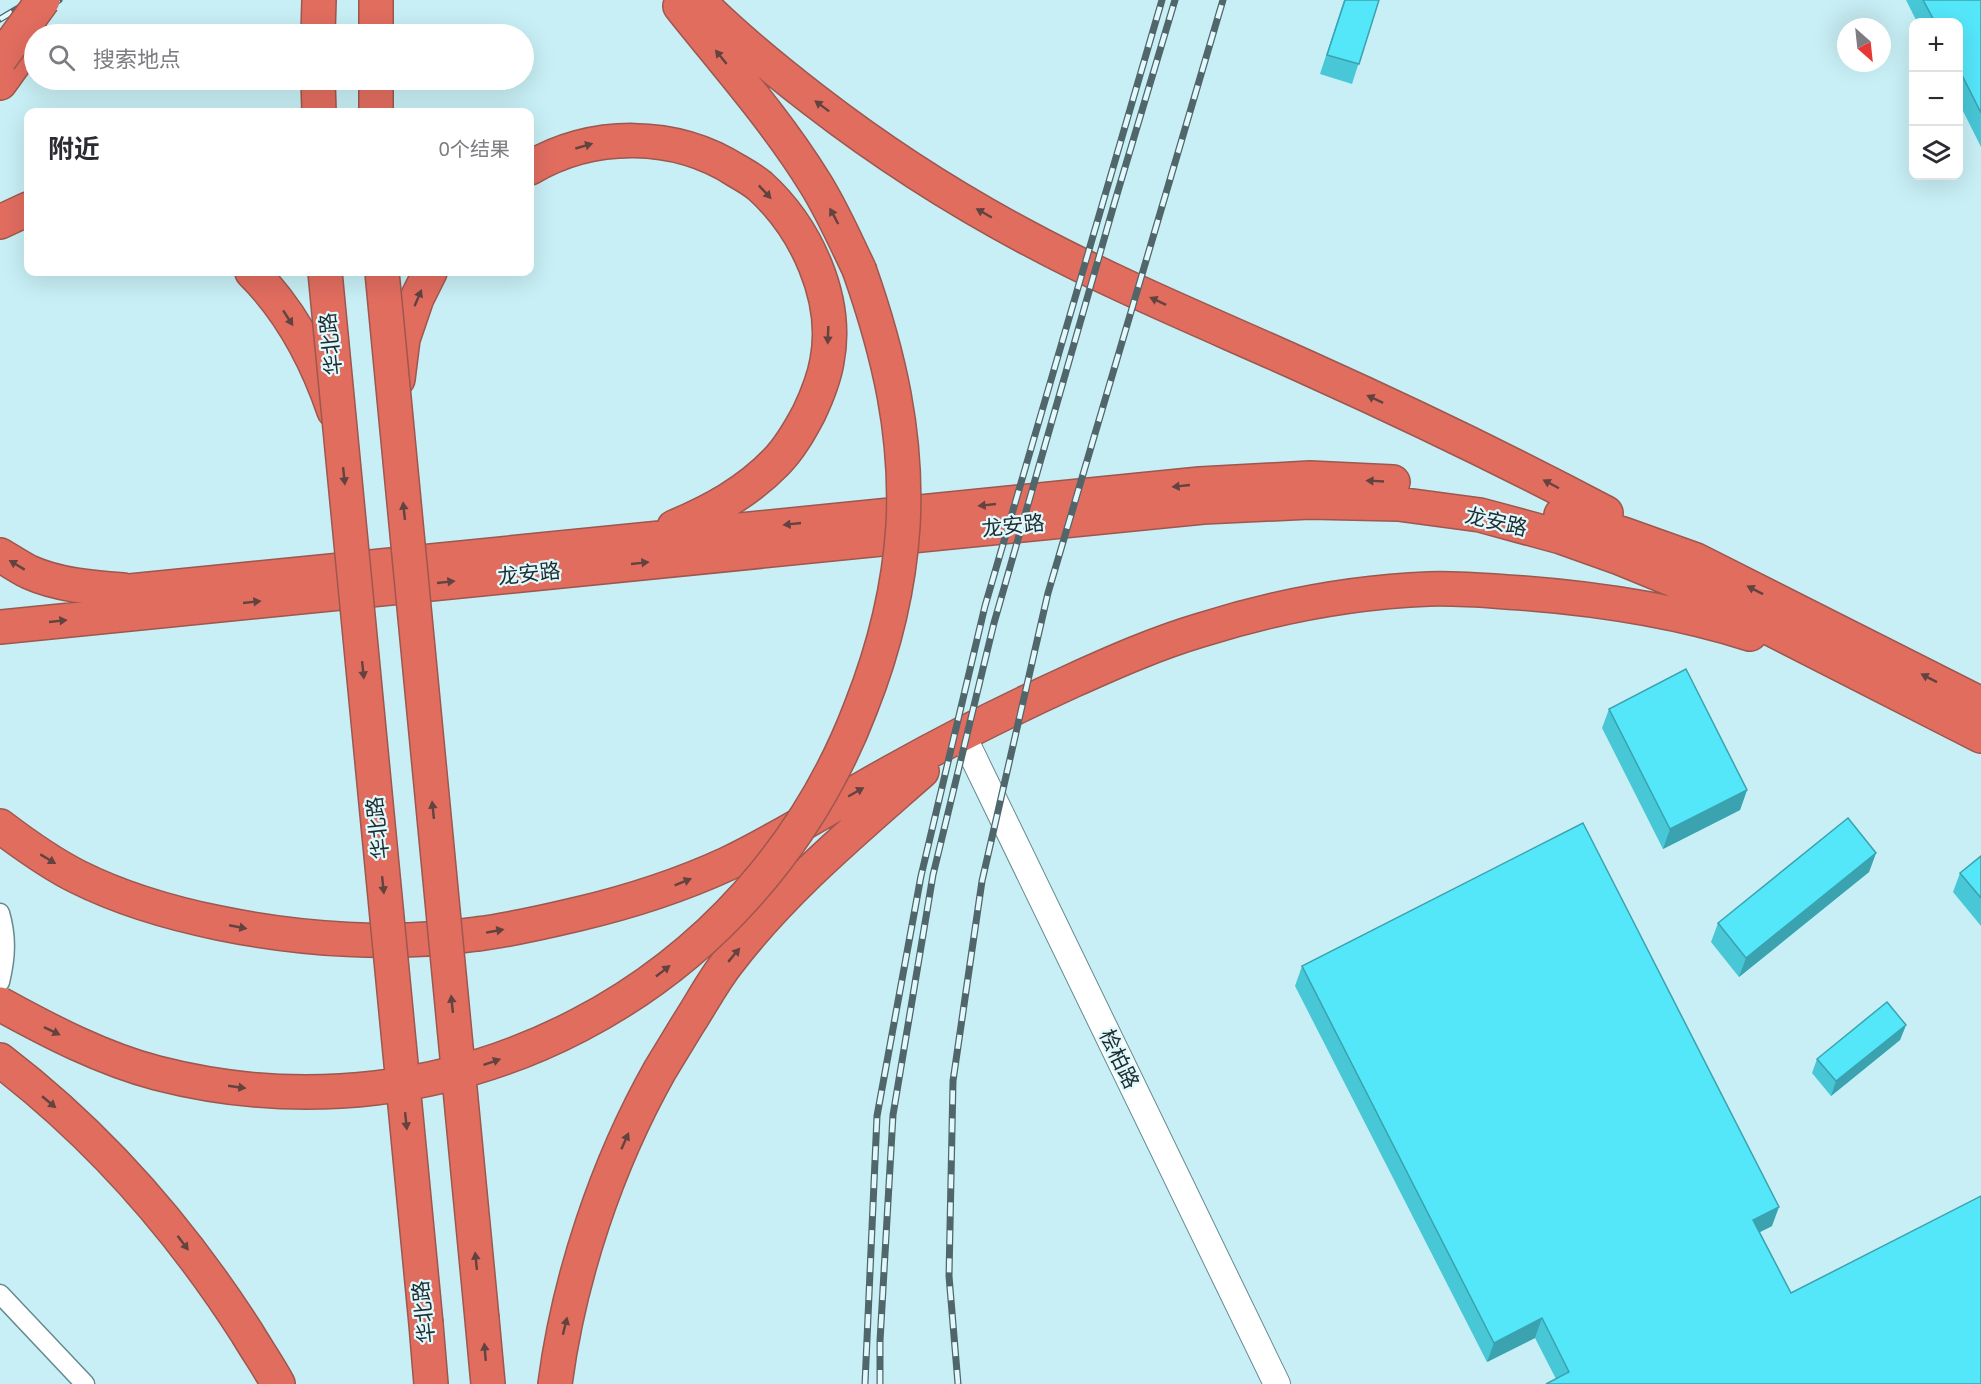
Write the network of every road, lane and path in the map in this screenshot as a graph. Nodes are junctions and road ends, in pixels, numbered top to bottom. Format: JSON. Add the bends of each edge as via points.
{"nodes":[{"id":1,"x":43,"y":0,"type":"edge"},
{"id":2,"x":59,"y":0,"type":"edge"},
{"id":3,"x":319,"y":0,"type":"edge"},
{"id":4,"x":376,"y":0,"type":"edge"},
{"id":5,"x":676,"y":0,"type":"edge"},
{"id":6,"x":698,"y":0,"type":"edge"},
{"id":7,"x":25,"y":24,"type":"edge"},
{"id":8,"x":43,"y":24,"type":"edge"},
{"id":9,"x":318,"y":24,"type":"edge"},
{"id":10,"x":376,"y":24,"type":"edge"},
{"id":11,"x":24,"y":26,"type":"edge"},
{"id":12,"x":24,"y":50,"type":"edge"},
{"id":13,"x":0,"y":58,"type":"edge"},
{"id":14,"x":0,"y":83,"type":"edge"},
{"id":15,"x":318,"y":90,"type":"edge"},
{"id":16,"x":376,"y":90,"type":"edge"},
{"id":17,"x":319,"y":108,"type":"edge"},
{"id":18,"x":376,"y":108,"type":"edge"},
{"id":19,"x":534,"y":166,"type":"edge"},
{"id":20,"x":24,"y":211,"type":"edge"},
{"id":21,"x":0,"y":222,"type":"edge"},
{"id":22,"x":255,"y":276,"type":"edge"},
{"id":23,"x":325,"y":276,"type":"edge"},
{"id":24,"x":382,"y":276,"type":"edge"},
{"id":25,"x":428,"y":276,"type":"edge"},
{"id":26,"x":395,"y":416,"type":"junction"},
{"id":27,"x":339,"y":430,"type":"junction"},
{"id":28,"x":629,"y":541,"type":"junction"},
{"id":29,"x":0,"y":555,"type":"edge"},
{"id":30,"x":1696,"y":560,"type":"junction"},
{"id":31,"x":134,"y":590,"type":"junction"},
{"id":32,"x":0,"y":604,"type":"edge"},
{"id":33,"x":0,"y":627,"type":"edge"},
{"id":34,"x":1828,"y":660,"type":"junction"},
{"id":35,"x":1981,"y":704,"type":"edge"},
{"id":36,"x":962,"y":734,"type":"junction"},
{"id":37,"x":1981,"y":736,"type":"edge"},
{"id":38,"x":0,"y":826,"type":"edge"},
{"id":39,"x":0,"y":913,"type":"edge"},
{"id":40,"x":0,"y":982,"type":"edge"},
{"id":41,"x":0,"y":1004,"type":"edge"},
{"id":42,"x":2,"y":1062,"type":"edge"},
{"id":43,"x":0,"y":1294,"type":"edge"},
{"id":44,"x":84,"y":1384,"type":"edge"},
{"id":45,"x":278,"y":1384,"type":"edge"},
{"id":46,"x":431,"y":1384,"type":"edge"},
{"id":47,"x":488,"y":1384,"type":"edge"},
{"id":48,"x":555,"y":1384,"type":"edge"},
{"id":49,"x":1277,"y":1384,"type":"edge"}],
"edges":[{"from":1,"to":7,"type":"highway","bridge":true},
{"from":2,"to":8,"type":"highway"},
{"from":3,"to":9,"type":"highway"},
{"from":4,"to":10,"type":"highway"},
{"from":41,"to":5,"type":"highway","one_way":true,"bridge":true,"via":[[106,1056],[206,1083],[312,1092],[421,1082],[519,1053],[572,1030],[657,977],[733,910],[798,829],[849,741],[887,631],[903,526],[900,426],[878,322],[837,223],[784,136]]},
{"from":30,"to":6,"type":"highway","one_way":true,"via":[[1518,468],[1026,237],[856,132],[784,77]]},
{"from":11,"to":13,"type":"highway","bridge":true},
{"from":12,"to":14,"type":"highway"},
{"from":15,"to":17,"type":"highway"},
{"from":16,"to":18,"type":"highway"},
{"from":19,"to":28,"type":"highway","one_way":true,"via":[[594,143],[626,140],[694,149],[759,184],[804,242],[820,278],[829,320],[827,360],[819,393],[801,429],[778,460],[745,490],[710,512]]},
{"from":20,"to":21,"type":"highway"},
{"from":22,"to":27,"type":"highway","one_way":true,"bridge":true,"via":[[278,302],[316,365]]},
{"from":23,"to":27,"type":"highway","name":"华北路","bridge":true},
{"from":24,"to":26,"type":"highway","bridge":true},
{"from":26,"to":25,"type":"highway","one_way":true,"bridge":true,"via":[[403,339]]},
{"from":47,"to":26,"type":"highway","one_way":true,"bridge":true},
{"from":27,"to":46,"type":"highway","name":"华北路","one_way":true,"bridge":true},
{"from":30,"to":28,"type":"highway","name":"龙安路","one_way":true,"via":[[1568,517],[1485,495],[1400,482],[1310,478],[1200,484]]},
{"from":28,"to":31,"type":"highway","name":"龙安路"},
{"from":31,"to":29,"type":"highway","one_way":true,"via":[[62,582],[29,572]]},
{"from":35,"to":30,"type":"highway","name":"龙安路","one_way":true},
{"from":31,"to":32,"type":"highway","name":"龙安路"},
{"from":33,"to":34,"type":"highway","name":"龙安路","one_way":true,"via":[[1203,507],[1310,502],[1398,504],[1480,515],[1561,537],[1681,584]]},
{"from":34,"to":36,"type":"highway","via":[[1665,611],[1581,598],[1420,590],[1272,610],[1198,630],[1122,659]]},
{"from":34,"to":37,"type":"highway","name":"龙安路"},
{"from":38,"to":36,"type":"highway","one_way":true,"via":[[77,877],[128,899],[181,915],[297,935],[415,940],[465,936],[609,906],[723,866],[781,838]]},
{"from":48,"to":36,"type":"highway","one_way":true,"via":[[576,1279],[600,1204],[659,1071],[727,963],[768,915]]},
{"from":36,"to":49,"type":"street","name":"桧柏路"},
{"from":39,"to":40,"type":"street","via":[[6,954]]},
{"from":42,"to":45,"type":"highway","one_way":true,"via":[[115,1163],[172,1228],[223,1296]]},
{"from":43,"to":44,"type":"street"}]}
